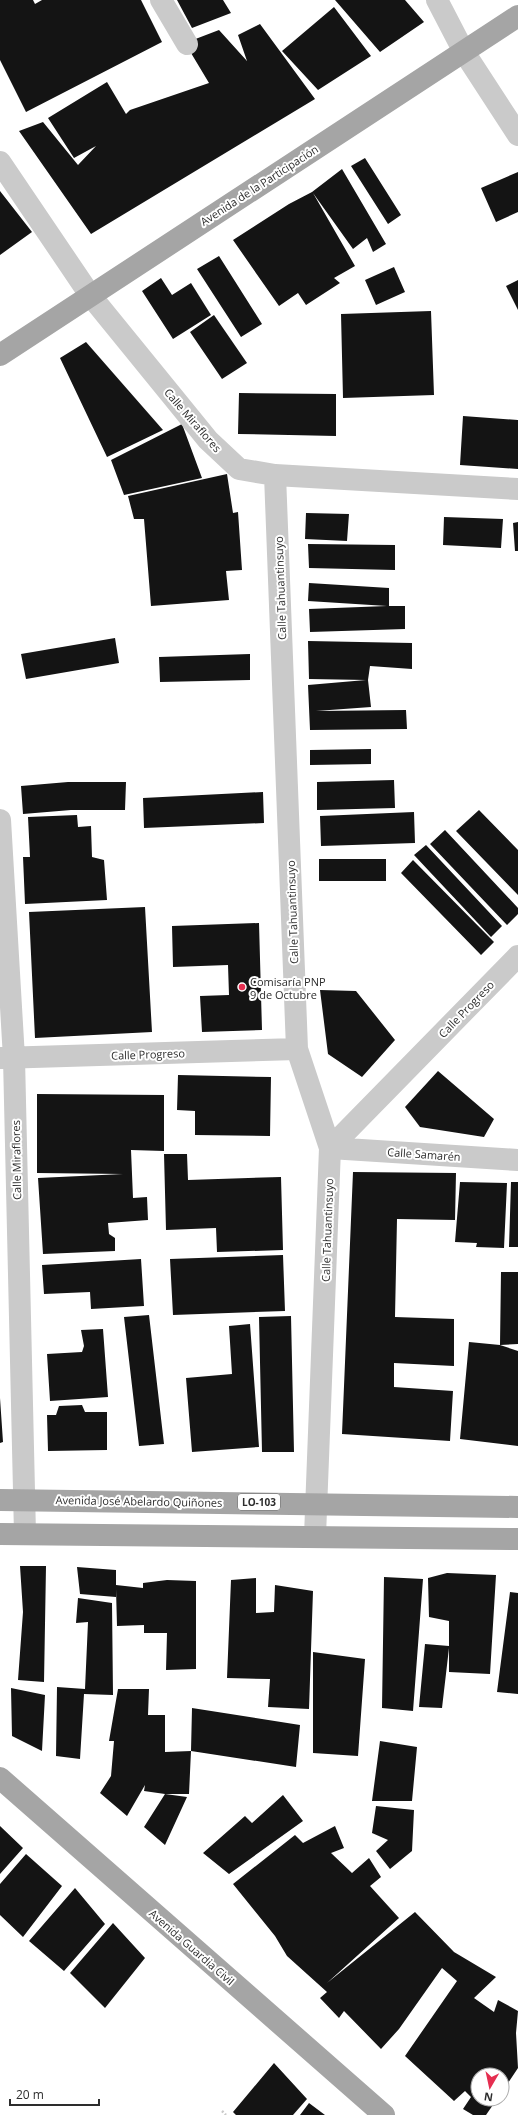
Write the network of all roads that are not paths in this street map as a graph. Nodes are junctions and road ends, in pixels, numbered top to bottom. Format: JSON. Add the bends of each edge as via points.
{"nodes":[{"id":1,"x":161,"y":0,"type":"edge"},
{"id":2,"x":437,"y":0,"type":"edge"},
{"id":3,"x":518,"y":16,"type":"edge"},
{"id":4,"x":187,"y":44,"type":"dead end"},
{"id":5,"x":464,"y":52,"type":"junction"},
{"id":6,"x":518,"y":135,"type":"edge"},
{"id":7,"x":0,"y":162,"type":"edge"},
{"id":8,"x":90,"y":295,"type":"junction"},
{"id":9,"x":0,"y":355,"type":"edge"},
{"id":10,"x":275,"y":475,"type":"junction"},
{"id":11,"x":518,"y":489,"type":"edge"},
{"id":12,"x":0,"y":820,"type":"edge"},
{"id":13,"x":518,"y":956,"type":"edge"},
{"id":14,"x":297,"y":1049,"type":"junction"},
{"id":15,"x":7,"y":1058,"type":"edge"},
{"id":16,"x":330,"y":1148,"type":"junction"},
{"id":17,"x":518,"y":1160,"type":"edge"},
{"id":18,"x":0,"y":1500,"type":"edge"},
{"id":19,"x":24,"y":1500,"type":"junction"},
{"id":20,"x":316,"y":1503,"type":"junction"},
{"id":21,"x":518,"y":1507,"type":"edge"},
{"id":22,"x":0,"y":1534,"type":"edge"},
{"id":23,"x":25,"y":1534,"type":"junction"},
{"id":24,"x":315,"y":1536,"type":"junction"},
{"id":25,"x":518,"y":1539,"type":"edge"},
{"id":26,"x":0,"y":1778,"type":"edge"},
{"id":27,"x":384,"y":2115,"type":"edge"}],
"edges":[{"from":1,"to":4,"type":"street"},
{"from":2,"to":5,"type":"street"},
{"from":3,"to":5,"type":"main road","name":"Avenida de la Participación"},
{"from":5,"to":6,"type":"street"},
{"from":5,"to":8,"type":"main road","name":"Avenida de la Participación"},
{"from":7,"to":8,"type":"street","name":"Calle Miraflores"},
{"from":8,"to":9,"type":"main road","name":"Avenida de la Participación"},
{"from":8,"to":10,"type":"street","name":"Calle Miraflores","via":[[208,440],[239,469]]},
{"from":10,"to":11,"type":"street","name":"Calle Miraflores"},
{"from":10,"to":14,"type":"street","name":"Calle Tahuantinsuyo"},
{"from":12,"to":15,"type":"street","name":"Calle Miraflores"},
{"from":13,"to":16,"type":"street","name":"Calle Progreso"},
{"from":14,"to":15,"type":"street","name":"Calle Progreso"},
{"from":14,"to":16,"type":"street","name":"Calle Tahuantinsuyo"},
{"from":15,"to":19,"type":"street","name":"Calle Miraflores"},
{"from":16,"to":17,"type":"street","name":"Calle Samarén"},
{"from":16,"to":20,"type":"street","name":"Calle Tahuantinsuyo"},
{"from":18,"to":19,"type":"main road","name":"Avenida José Abelardo Quiñones","number":"LO-103"},
{"from":19,"to":20,"type":"main road","name":"Avenida José Abelardo Quiñones","number":"LO-103"},
{"from":19,"to":23,"type":"street","name":"Calle Miraflores"},
{"from":20,"to":21,"type":"main road","name":"Avenida José Abelardo Quiñones","number":"LO-103"},
{"from":20,"to":24,"type":"street","name":"Calle Tahuantinsuyo"},
{"from":22,"to":23,"type":"main road"},
{"from":23,"to":24,"type":"main road"},
{"from":24,"to":25,"type":"main road"},
{"from":26,"to":27,"type":"main road","name":"Avenida Guardia Civil"}]}
